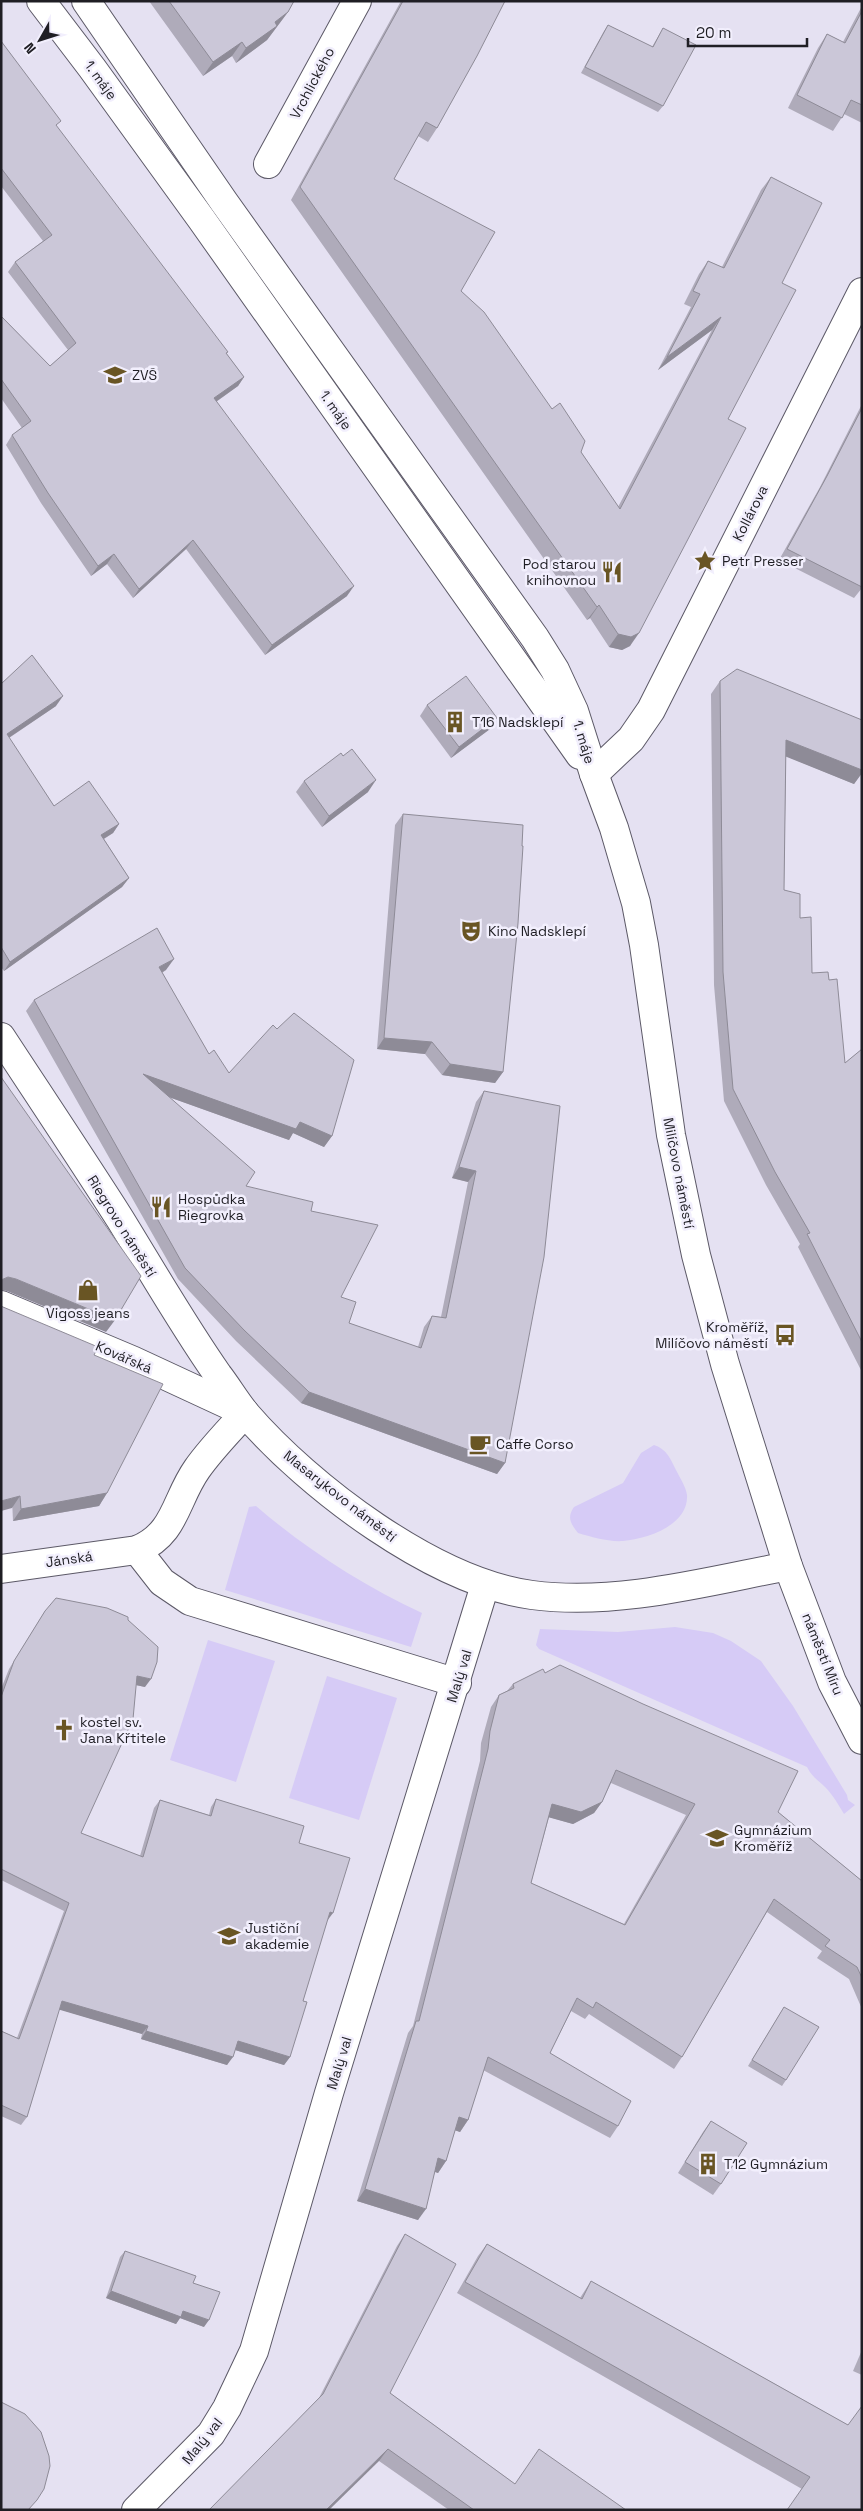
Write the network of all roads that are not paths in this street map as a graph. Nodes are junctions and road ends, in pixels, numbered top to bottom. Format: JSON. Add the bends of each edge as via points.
{"nodes":[{"id":1,"x":41,"y":1,"type":"edge"},
{"id":2,"x":86,"y":1,"type":"edge"},
{"id":3,"x":357,"y":1,"type":"edge"},
{"id":4,"x":268,"y":164,"type":"dead end"},
{"id":5,"x":862,"y":292,"type":"edge"},
{"id":6,"x":594,"y":774,"type":"junction"},
{"id":7,"x":1,"y":1037,"type":"edge"},
{"id":8,"x":1,"y":1304,"type":"edge"},
{"id":9,"x":245,"y":1413,"type":"junction"},
{"id":10,"x":137,"y":1550,"type":"junction"},
{"id":11,"x":788,"y":1566,"type":"junction"},
{"id":12,"x":2,"y":1570,"type":"edge"},
{"id":13,"x":485,"y":1585,"type":"junction"},
{"id":14,"x":457,"y":1683,"type":"junction"},
{"id":15,"x":862,"y":1740,"type":"edge"},
{"id":16,"x":136,"y":2510,"type":"edge"}],
"edges":[{"from":1,"to":6,"type":"street","name":"1. máje","via":[[196,212]]},
{"from":2,"to":6,"type":"street","name":"1. máje","via":[[224,202],[535,638],[555,670],[574,711]]},
{"from":3,"to":4,"type":"street","name":"Vrchlického"},
{"from":5,"to":6,"type":"street","name":"Kollárova","via":[[651,710],[631,739]]},
{"from":6,"to":11,"type":"street","name":"Milíčovo náměstí","via":[[636,903],[670,1135],[696,1255],[728,1373]]},
{"from":7,"to":9,"type":"street","name":"Riegrovo náměstí","via":[[120,1219],[198,1346]]},
{"from":8,"to":9,"type":"street","name":"Kovářská"},
{"from":9,"to":10,"type":"street","via":[[198,1468],[161,1536]]},
{"from":9,"to":13,"type":"street","name":"Masarykovo náměstí","via":[[279,1448],[366,1519],[426,1557]]},
{"from":10,"to":12,"type":"street","name":"Jánská"},
{"from":10,"to":14,"type":"street","via":[[162,1582],[190,1601]]},
{"from":11,"to":13,"type":"street","name":"Masarykovo náměstí","via":[[679,1588],[600,1597],[531,1595]]},
{"from":11,"to":15,"type":"street","name":"náměstí Míru","via":[[832,1682]]},
{"from":13,"to":14,"type":"street","name":"Malý val"},
{"from":14,"to":16,"type":"street","name":"Malý val","via":[[329,2093],[254,2351],[211,2434]]}]}
